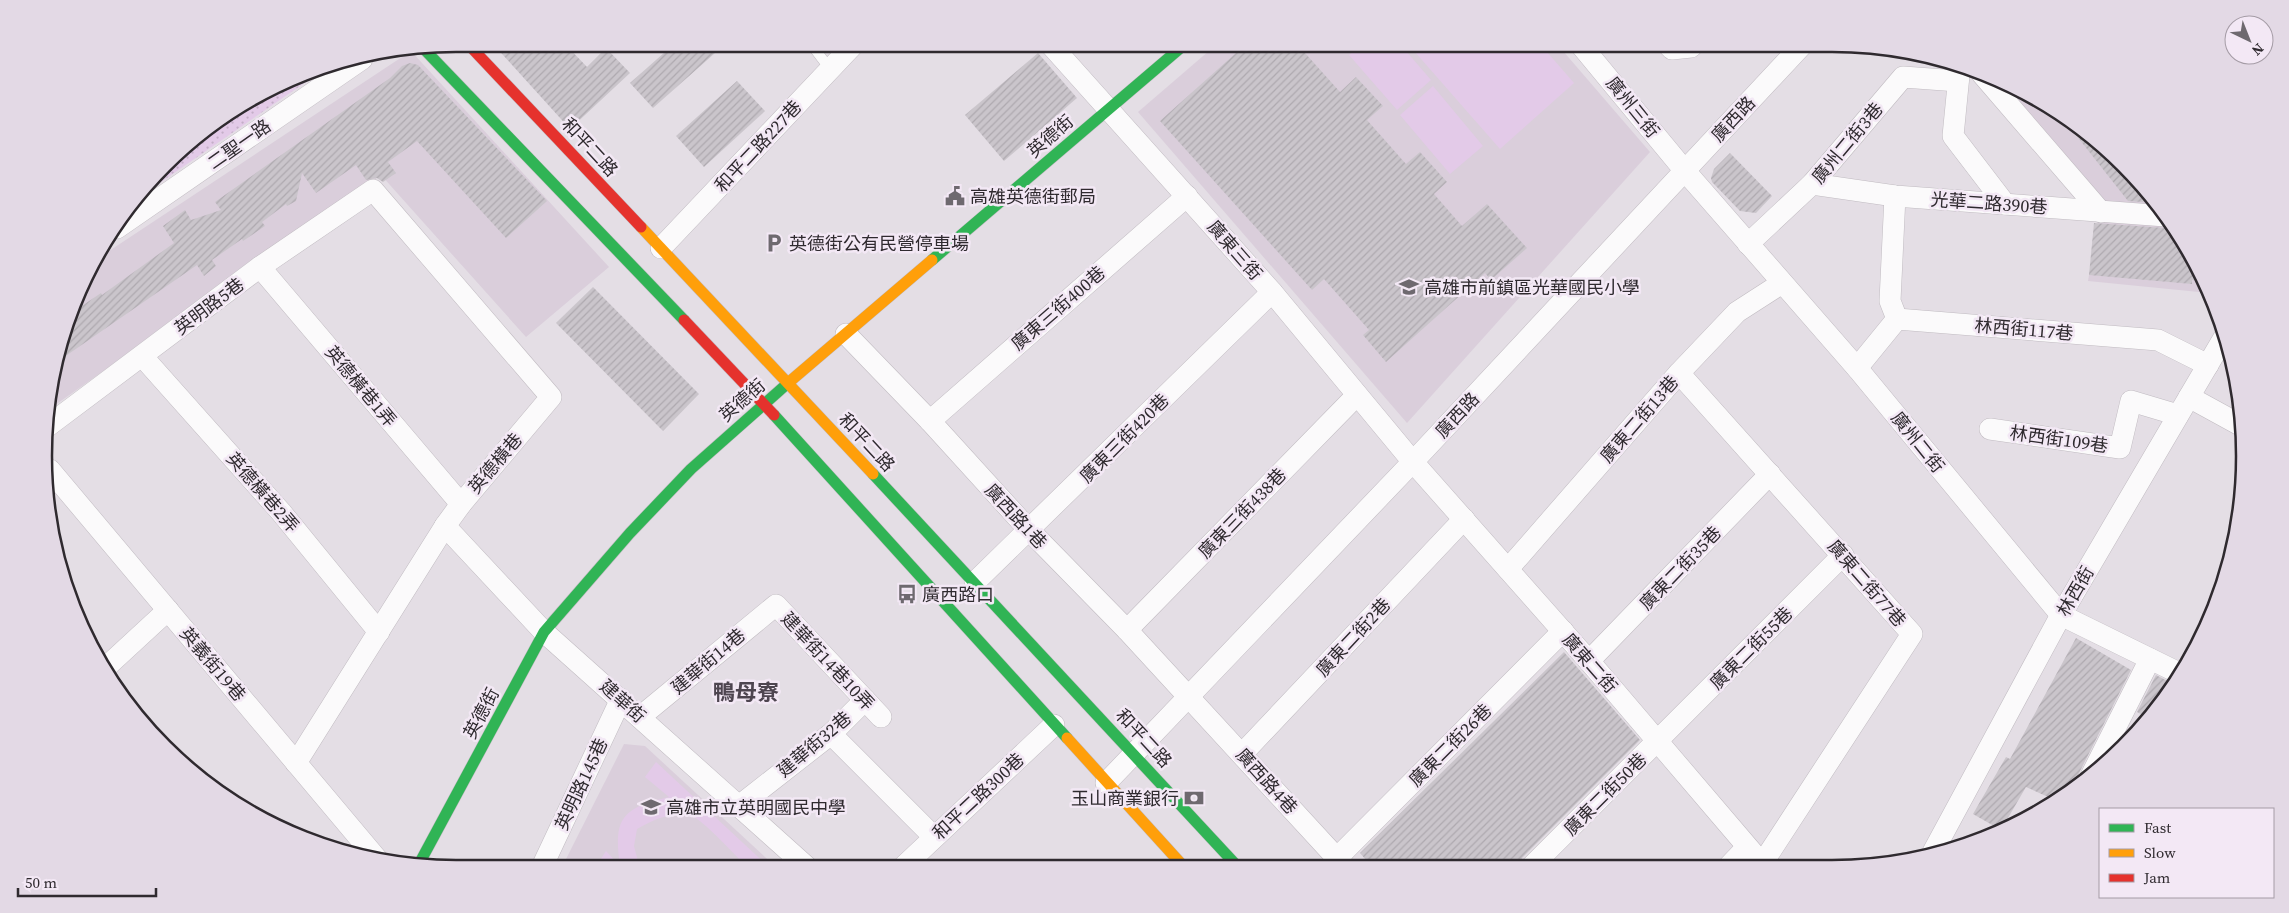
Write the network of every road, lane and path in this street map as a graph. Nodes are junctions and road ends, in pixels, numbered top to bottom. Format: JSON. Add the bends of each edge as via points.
{"nodes":[{"id":1,"x":476,"y":52,"type":"edge"},
{"id":2,"x":817,"y":52,"type":"edge"},
{"id":3,"x":846,"y":52,"type":"edge"},
{"id":4,"x":1057,"y":52,"type":"edge"},
{"id":5,"x":1171,"y":52,"type":"edge"},
{"id":6,"x":1587,"y":52,"type":"edge"},
{"id":7,"x":1796,"y":52,"type":"edge"},
{"id":8,"x":428,"y":53,"type":"edge"},
{"id":9,"x":352,"y":66,"type":"edge"},
{"id":10,"x":830,"y":69,"type":"junction"},
{"id":11,"x":1959,"y":73,"type":"edge"},
{"id":12,"x":1992,"y":85,"type":"edge"},
{"id":13,"x":1109,"y":108,"type":"junction"},
{"id":14,"x":1685,"y":171,"type":"junction"},
{"id":15,"x":1812,"y":184,"type":"junction"},
{"id":16,"x":373,"y":190,"type":"joint"},
{"id":17,"x":1187,"y":196,"type":"junction"},
{"id":18,"x":1895,"y":196,"type":"junction"},
{"id":19,"x":2005,"y":204,"type":"junction"},
{"id":20,"x":2101,"y":212,"type":"junction"},
{"id":21,"x":2156,"y":215,"type":"edge"},
{"id":22,"x":131,"y":219,"type":"edge"},
{"id":23,"x":1748,"y":244,"type":"junction"},
{"id":24,"x":661,"y":248,"type":"junction"},
{"id":25,"x":260,"y":267,"type":"junction"},
{"id":26,"x":1782,"y":283,"type":"junction"},
{"id":27,"x":1272,"y":292,"type":"junction"},
{"id":28,"x":1897,"y":319,"type":"junction"},
{"id":29,"x":846,"y":334,"type":"junction"},
{"id":30,"x":2220,"y":344,"type":"edge"},
{"id":31,"x":142,"y":356,"type":"junction"},
{"id":32,"x":2208,"y":365,"type":"junction"},
{"id":33,"x":1857,"y":368,"type":"junction"},
{"id":34,"x":1679,"y":373,"type":"junction"},
{"id":35,"x":788,"y":384,"type":"junction"},
{"id":36,"x":1357,"y":395,"type":"junction"},
{"id":37,"x":2189,"y":397,"type":"junction"},
{"id":38,"x":764,"y":403,"type":"junction"},
{"id":39,"x":2178,"y":415,"type":"junction"},
{"id":40,"x":930,"y":421,"type":"junction"},
{"id":41,"x":54,"y":422,"type":"edge"},
{"id":42,"x":2235,"y":422,"type":"edge"},
{"id":43,"x":1990,"y":429,"type":"dead end"},
{"id":44,"x":1414,"y":462,"type":"junction"},
{"id":45,"x":53,"y":473,"type":"edge"},
{"id":46,"x":1770,"y":474,"type":"junction"},
{"id":47,"x":461,"y":504,"type":"junction"},
{"id":48,"x":1464,"y":519,"type":"junction"},
{"id":49,"x":445,"y":526,"type":"junction"},
{"id":50,"x":1030,"y":531,"type":"junction"},
{"id":51,"x":1843,"y":555,"type":"junction"},
{"id":52,"x":1508,"y":569,"type":"junction"},
{"id":53,"x":975,"y":582,"type":"junction"},
{"id":54,"x":776,"y":605,"type":"joint"},
{"id":55,"x":168,"y":610,"type":"junction"},
{"id":56,"x":2061,"y":615,"type":"junction"},
{"id":57,"x":1127,"y":630,"type":"junction"},
{"id":58,"x":1563,"y":631,"type":"junction"},
{"id":59,"x":379,"y":632,"type":"junction"},
{"id":60,"x":544,"y":632,"type":"junction"},
{"id":61,"x":2150,"y":659,"type":"junction"},
{"id":62,"x":1589,"y":661,"type":"junction"},
{"id":63,"x":110,"y":663,"type":"edge"},
{"id":64,"x":2174,"y":671,"type":"edge"},
{"id":65,"x":1188,"y":696,"type":"junction"},
{"id":66,"x":621,"y":700,"type":"junction"},
{"id":67,"x":865,"y":700,"type":"junction"},
{"id":68,"x":640,"y":717,"type":"junction"},
{"id":69,"x":881,"y":717,"type":"dead end"},
{"id":70,"x":1054,"y":725,"type":"junction"},
{"id":71,"x":831,"y":734,"type":"junction"},
{"id":72,"x":1658,"y":742,"type":"junction"},
{"id":73,"x":1134,"y":753,"type":"junction"},
{"id":74,"x":1242,"y":754,"type":"junction"},
{"id":75,"x":2099,"y":760,"type":"edge"},
{"id":76,"x":296,"y":763,"type":"junction"},
{"id":77,"x":1106,"y":782,"type":"junction"},
{"id":78,"x":739,"y":806,"type":"junction"},
{"id":79,"x":934,"y":837,"type":"junction"},
{"id":80,"x":1936,"y":847,"type":"edge"},
{"id":81,"x":1748,"y":848,"type":"junction"},
{"id":82,"x":370,"y":851,"type":"edge"},
{"id":83,"x":421,"y":859,"type":"edge"},
{"id":84,"x":545,"y":860,"type":"edge"},
{"id":85,"x":799,"y":860,"type":"edge"},
{"id":86,"x":910,"y":860,"type":"edge"},
{"id":87,"x":1178,"y":860,"type":"edge"},
{"id":88,"x":1232,"y":860,"type":"edge"},
{"id":89,"x":1338,"y":860,"type":"edge"},
{"id":90,"x":1344,"y":860,"type":"edge"},
{"id":91,"x":1538,"y":860,"type":"edge"},
{"id":92,"x":1735,"y":860,"type":"edge"},
{"id":93,"x":1759,"y":860,"type":"edge"},
{"id":94,"x":1766,"y":860,"type":"edge"}],
"edges":[{"from":1,"to":24,"type":"street","name":"和平二路"},
{"from":2,"to":10,"type":"lane"},
{"from":3,"to":10,"type":"street","name":"和平二路227巷"},
{"from":4,"to":13,"type":"street","name":"廣東三街"},
{"from":5,"to":13,"type":"street","name":"英德街"},
{"from":6,"to":14,"type":"street","name":"廣州三街"},
{"from":7,"to":14,"type":"street","name":"廣西路"},
{"from":8,"to":38,"type":"street"},
{"from":9,"to":22,"type":"street","name":"二聖一路"},
{"from":10,"to":24,"type":"street","name":"和平二路227巷"},
{"from":11,"to":15,"type":"street","name":"廣州二街3巷","via":[[1903,77]]},
{"from":11,"to":19,"type":"street","via":[[1953,136]]},
{"from":12,"to":20,"type":"street"},
{"from":13,"to":17,"type":"street","name":"廣東三街"},
{"from":13,"to":29,"type":"street","name":"英德街"},
{"from":14,"to":23,"type":"street","name":"廣州二街"},
{"from":14,"to":44,"type":"street","name":"廣西路"},
{"from":15,"to":18,"type":"street","name":"光華二路390巷"},
{"from":15,"to":23,"type":"street","name":"廣州二街3巷"},
{"from":16,"to":25,"type":"street","name":"英明路5巷"},
{"from":16,"to":47,"type":"street","name":"英德橫巷","via":[[551,397]]},
{"from":17,"to":27,"type":"street","name":"廣東三街"},
{"from":17,"to":40,"type":"street","name":"廣東三街400巷"},
{"from":18,"to":19,"type":"street","name":"光華二路390巷"},
{"from":18,"to":28,"type":"street","via":[[1890,301]]},
{"from":19,"to":20,"type":"street","name":"光華二路390巷"},
{"from":20,"to":21,"type":"street","name":"光華二路390巷"},
{"from":23,"to":26,"type":"street","name":"廣州二街"},
{"from":24,"to":35,"type":"street","name":"和平二路"},
{"from":25,"to":31,"type":"street","name":"英明路5巷"},
{"from":25,"to":47,"type":"street","name":"英德橫巷1弄"},
{"from":26,"to":33,"type":"street","name":"廣州二街"},
{"from":26,"to":34,"type":"street","name":"廣東二街13巷","via":[[1737,312]]},
{"from":27,"to":36,"type":"street","name":"廣東三街"},
{"from":27,"to":50,"type":"street","name":"廣東三街420巷"},
{"from":28,"to":32,"type":"street","name":"林西街117巷","via":[[2158,340]]},
{"from":28,"to":33,"type":"street"},
{"from":29,"to":35,"type":"street","name":"英德街"},
{"from":29,"to":40,"type":"street","name":"廣西路1巷"},
{"from":30,"to":32,"type":"street","name":"林西街"},
{"from":31,"to":41,"type":"street","name":"英明路5巷"},
{"from":31,"to":59,"type":"street","name":"英德橫巷2弄","via":[[281,512]]},
{"from":32,"to":37,"type":"street","name":"林西街"},
{"from":33,"to":56,"type":"street","name":"廣州二街"},
{"from":34,"to":46,"type":"street","name":"廣東二街77巷"},
{"from":34,"to":52,"type":"street","name":"廣東二街13巷"},
{"from":35,"to":38,"type":"street","name":"英德街"},
{"from":35,"to":53,"type":"street","name":"和平二路"},
{"from":36,"to":44,"type":"street","name":"廣東三街"},
{"from":36,"to":57,"type":"street","name":"廣東三街438巷"},
{"from":37,"to":39,"type":"street","name":"林西街"},
{"from":37,"to":42,"type":"street"},
{"from":38,"to":60,"type":"street","name":"英德街","via":[[670,490]]},
{"from":38,"to":70,"type":"street"},
{"from":39,"to":43,"type":"street","name":"林西街109巷","via":[[2130,401],[2120,448]]},
{"from":39,"to":56,"type":"street","name":"林西街"},
{"from":40,"to":50,"type":"street","name":"廣西路1巷"},
{"from":44,"to":48,"type":"street","name":"廣東二街"},
{"from":44,"to":65,"type":"street","name":"廣西路"},
{"from":45,"to":55,"type":"street","name":"英義街19巷"},
{"from":46,"to":51,"type":"street","name":"廣東二街77巷"},
{"from":46,"to":62,"type":"street","name":"廣東二街35巷"},
{"from":47,"to":49,"type":"street","name":"英德橫巷"},
{"from":48,"to":52,"type":"street","name":"廣東二街"},
{"from":48,"to":74,"type":"street","name":"廣東二街2巷"},
{"from":49,"to":59,"type":"street","name":"英德橫巷"},
{"from":49,"to":60,"type":"street","name":"建華街"},
{"from":50,"to":53,"type":"street","name":"廣東三街420巷"},
{"from":50,"to":57,"type":"street","name":"廣西路1巷"},
{"from":51,"to":72,"type":"street","name":"廣東二街55巷"},
{"from":51,"to":94,"type":"street","name":"廣東二街77巷","via":[[1912,634]]},
{"from":52,"to":58,"type":"street","name":"廣東二街"},
{"from":53,"to":73,"type":"street","name":"和平二路"},
{"from":54,"to":67,"type":"street","name":"建華街14巷10弄"},
{"from":54,"to":68,"type":"street","name":"建華街14巷"},
{"from":55,"to":63,"type":"street"},
{"from":55,"to":76,"type":"street","name":"英義街19巷"},
{"from":56,"to":61,"type":"street","name":"廣州二街"},
{"from":56,"to":80,"type":"street","name":"林西街"},
{"from":57,"to":65,"type":"street","name":"廣西路1巷"},
{"from":58,"to":62,"type":"street","name":"廣東二街"},
{"from":58,"to":90,"type":"street","name":"廣東二街26巷"},
{"from":59,"to":76,"type":"street","name":"英德橫巷"},
{"from":60,"to":66,"type":"street","name":"建華街"},
{"from":60,"to":83,"type":"street","name":"英德街"},
{"from":61,"to":64,"type":"street","name":"廣州二街"},
{"from":61,"to":75,"type":"street"},
{"from":62,"to":72,"type":"street","name":"廣東二街"},
{"from":65,"to":73,"type":"street","name":"廣西路"},
{"from":65,"to":74,"type":"street","name":"廣西路4巷"},
{"from":66,"to":68,"type":"street","name":"建華街"},
{"from":66,"to":84,"type":"street","name":"英明路145巷"},
{"from":67,"to":69,"type":"street","name":"建華街14巷10弄"},
{"from":67,"to":71,"type":"street","name":"建華街32巷"},
{"from":68,"to":78,"type":"street","name":"建華街"},
{"from":70,"to":77,"type":"street"},
{"from":70,"to":79,"type":"street","name":"和平二路300巷"},
{"from":71,"to":78,"type":"street","name":"建華街32巷"},
{"from":71,"to":79,"type":"street"},
{"from":72,"to":81,"type":"street","name":"廣東二街"},
{"from":72,"to":91,"type":"street","name":"廣東二街50巷"},
{"from":73,"to":77,"type":"street","name":"廣西路"},
{"from":73,"to":88,"type":"street","name":"和平二路"},
{"from":74,"to":89,"type":"street","name":"廣西路4巷"},
{"from":76,"to":82,"type":"street","name":"英義街19巷"},
{"from":77,"to":87,"type":"street"},
{"from":78,"to":85,"type":"street","name":"建華街"},
{"from":79,"to":86,"type":"street","name":"和平二路300巷"},
{"from":81,"to":92,"type":"street"},
{"from":81,"to":93,"type":"street","name":"廣東二街"}]}
